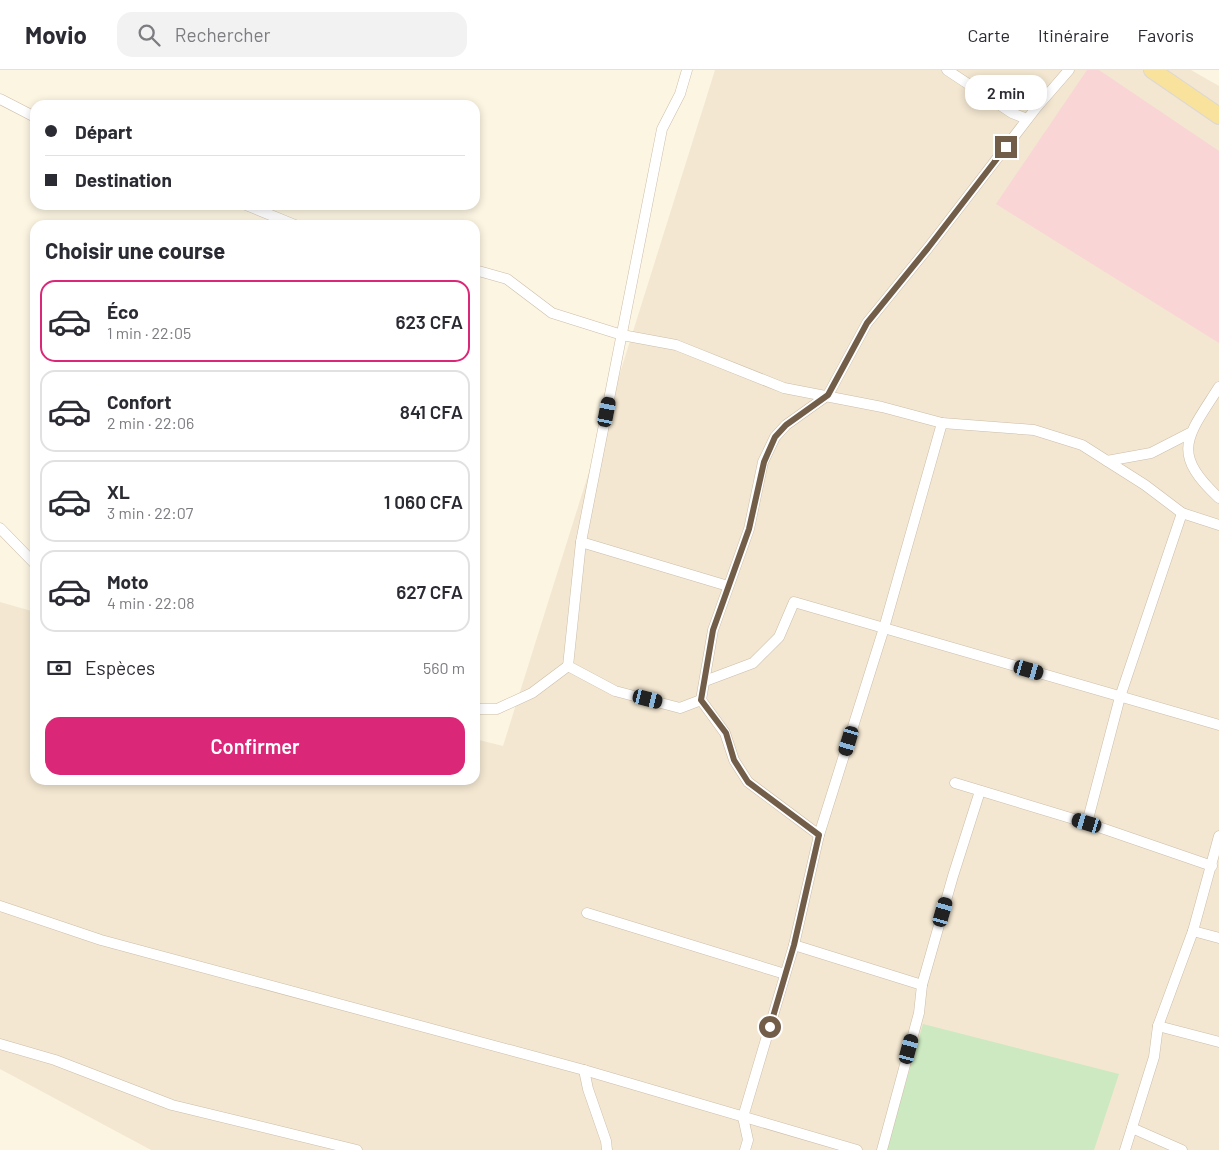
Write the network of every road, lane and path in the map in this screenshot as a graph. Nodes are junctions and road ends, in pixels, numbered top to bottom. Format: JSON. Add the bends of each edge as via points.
{"nodes":[{"id":1,"x":687,"y":70,"type":"edge"},
{"id":2,"x":947,"y":70,"type":"edge"},
{"id":3,"x":1069,"y":70,"type":"edge"},
{"id":4,"x":1152,"y":70,"type":"edge"},
{"id":5,"x":0,"y":99,"type":"edge"},
{"id":6,"x":30,"y":115,"type":"edge"},
{"id":7,"x":1219,"y":116,"type":"edge"},
{"id":8,"x":1027,"y":119,"type":"junction"},
{"id":9,"x":258,"y":210,"type":"edge"},
{"id":10,"x":283,"y":220,"type":"edge"},
{"id":11,"x":480,"y":271,"type":"edge"},
{"id":12,"x":622,"y":335,"type":"junction"},
{"id":13,"x":1219,"y":387,"type":"edge"},
{"id":14,"x":828,"y":395,"type":"junction"},
{"id":15,"x":942,"y":423,"type":"junction"},
{"id":16,"x":1190,"y":432,"type":"junction"},
{"id":17,"x":1107,"y":460,"type":"junction"},
{"id":18,"x":1219,"y":498,"type":"edge"},
{"id":19,"x":1182,"y":513,"type":"junction"},
{"id":20,"x":1219,"y":525,"type":"edge"},
{"id":21,"x":0,"y":528,"type":"edge"},
{"id":22,"x":580,"y":542,"type":"junction"},
{"id":23,"x":30,"y":559,"type":"edge"},
{"id":24,"x":728,"y":586,"type":"junction"},
{"id":25,"x":884,"y":628,"type":"junction"},
{"id":26,"x":568,"y":666,"type":"junction"},
{"id":27,"x":704,"y":681,"type":"junction"},
{"id":28,"x":1120,"y":697,"type":"junction"},
{"id":29,"x":701,"y":700,"type":"junction"},
{"id":30,"x":480,"y":709,"type":"edge"},
{"id":31,"x":1219,"y":725,"type":"edge"},
{"id":32,"x":955,"y":783,"type":"dead end"},
{"id":33,"x":980,"y":791,"type":"junction"},
{"id":34,"x":1087,"y":823,"type":"junction"},
{"id":35,"x":819,"y":835,"type":"junction"},
{"id":36,"x":1219,"y":838,"type":"edge"},
{"id":37,"x":1212,"y":866,"type":"junction"},
{"id":38,"x":0,"y":906,"type":"edge"},
{"id":39,"x":587,"y":913,"type":"dead end"},
{"id":40,"x":1194,"y":931,"type":"junction"},
{"id":41,"x":1219,"y":938,"type":"edge"},
{"id":42,"x":794,"y":945,"type":"junction"},
{"id":43,"x":786,"y":974,"type":"junction"},
{"id":44,"x":922,"y":985,"type":"junction"},
{"id":45,"x":1158,"y":1026,"type":"junction"},
{"id":46,"x":1219,"y":1042,"type":"edge"},
{"id":47,"x":0,"y":1044,"type":"edge"},
{"id":48,"x":584,"y":1070,"type":"junction"},
{"id":49,"x":743,"y":1117,"type":"junction"},
{"id":50,"x":1132,"y":1128,"type":"junction"},
{"id":51,"x":357,"y":1150,"type":"edge"},
{"id":52,"x":607,"y":1150,"type":"edge"},
{"id":53,"x":745,"y":1150,"type":"edge"},
{"id":54,"x":858,"y":1150,"type":"edge"},
{"id":55,"x":882,"y":1150,"type":"edge"},
{"id":56,"x":1125,"y":1150,"type":"edge"},
{"id":57,"x":1182,"y":1150,"type":"edge"}],
"edges":[{"from":1,"to":12,"type":"street","via":[[680,94],[662,129]]},
{"from":2,"to":8,"type":"street","via":[[1012,113]]},
{"from":3,"to":8,"type":"street"},
{"from":4,"to":7,"type":"main road"},
{"from":5,"to":6,"type":"street"},
{"from":8,"to":14,"type":"street","via":[[867,323]]},
{"from":9,"to":10,"type":"street"},
{"from":11,"to":12,"type":"street","via":[[507,279],[552,313]]},
{"from":12,"to":14,"type":"street","via":[[676,345],[784,388]]},
{"from":12,"to":22,"type":"street"},
{"from":13,"to":16,"type":"street"},
{"from":14,"to":15,"type":"street"},
{"from":14,"to":24,"type":"street","via":[[786,425],[775,437],[764,462],[752,521]]},
{"from":15,"to":17,"type":"street","via":[[1034,430],[1082,444]]},
{"from":15,"to":25,"type":"street"},
{"from":16,"to":17,"type":"street","via":[[1151,453]]},
{"from":16,"to":18,"type":"street","via":[[1187,452],[1201,481]]},
{"from":17,"to":19,"type":"street"},
{"from":19,"to":20,"type":"street"},
{"from":19,"to":28,"type":"street"},
{"from":21,"to":23,"type":"street"},
{"from":22,"to":24,"type":"street"},
{"from":22,"to":26,"type":"street"},
{"from":24,"to":27,"type":"street","via":[[713,630]]},
{"from":25,"to":27,"type":"street","via":[[794,602],[780,637],[753,663]]},
{"from":25,"to":28,"type":"street"},
{"from":25,"to":35,"type":"street"},
{"from":26,"to":29,"type":"street","via":[[624,694],[680,708]]},
{"from":26,"to":30,"type":"street","via":[[532,694],[497,709]]},
{"from":27,"to":29,"type":"street"},
{"from":28,"to":31,"type":"street"},
{"from":28,"to":34,"type":"street"},
{"from":29,"to":35,"type":"street","via":[[726,733],[734,760],[748,782]]},
{"from":32,"to":33,"type":"street"},
{"from":33,"to":34,"type":"street"},
{"from":33,"to":44,"type":"street"},
{"from":34,"to":37,"type":"street"},
{"from":35,"to":42,"type":"street"},
{"from":36,"to":37,"type":"street"},
{"from":37,"to":40,"type":"street"},
{"from":38,"to":48,"type":"street","via":[[101,940]]},
{"from":39,"to":43,"type":"street"},
{"from":40,"to":41,"type":"street"},
{"from":40,"to":45,"type":"street"},
{"from":42,"to":43,"type":"street"},
{"from":42,"to":44,"type":"street"},
{"from":43,"to":49,"type":"street"},
{"from":44,"to":55,"type":"street","via":[[919,1013]]},
{"from":45,"to":46,"type":"street"},
{"from":45,"to":50,"type":"street","via":[[1154,1057]]},
{"from":47,"to":51,"type":"street","via":[[55,1060],[172,1105]]},
{"from":48,"to":49,"type":"street"},
{"from":48,"to":52,"type":"street"},
{"from":49,"to":53,"type":"street","via":[[748,1140]]},
{"from":49,"to":54,"type":"street"},
{"from":50,"to":56,"type":"street"},
{"from":50,"to":57,"type":"street"}]}
